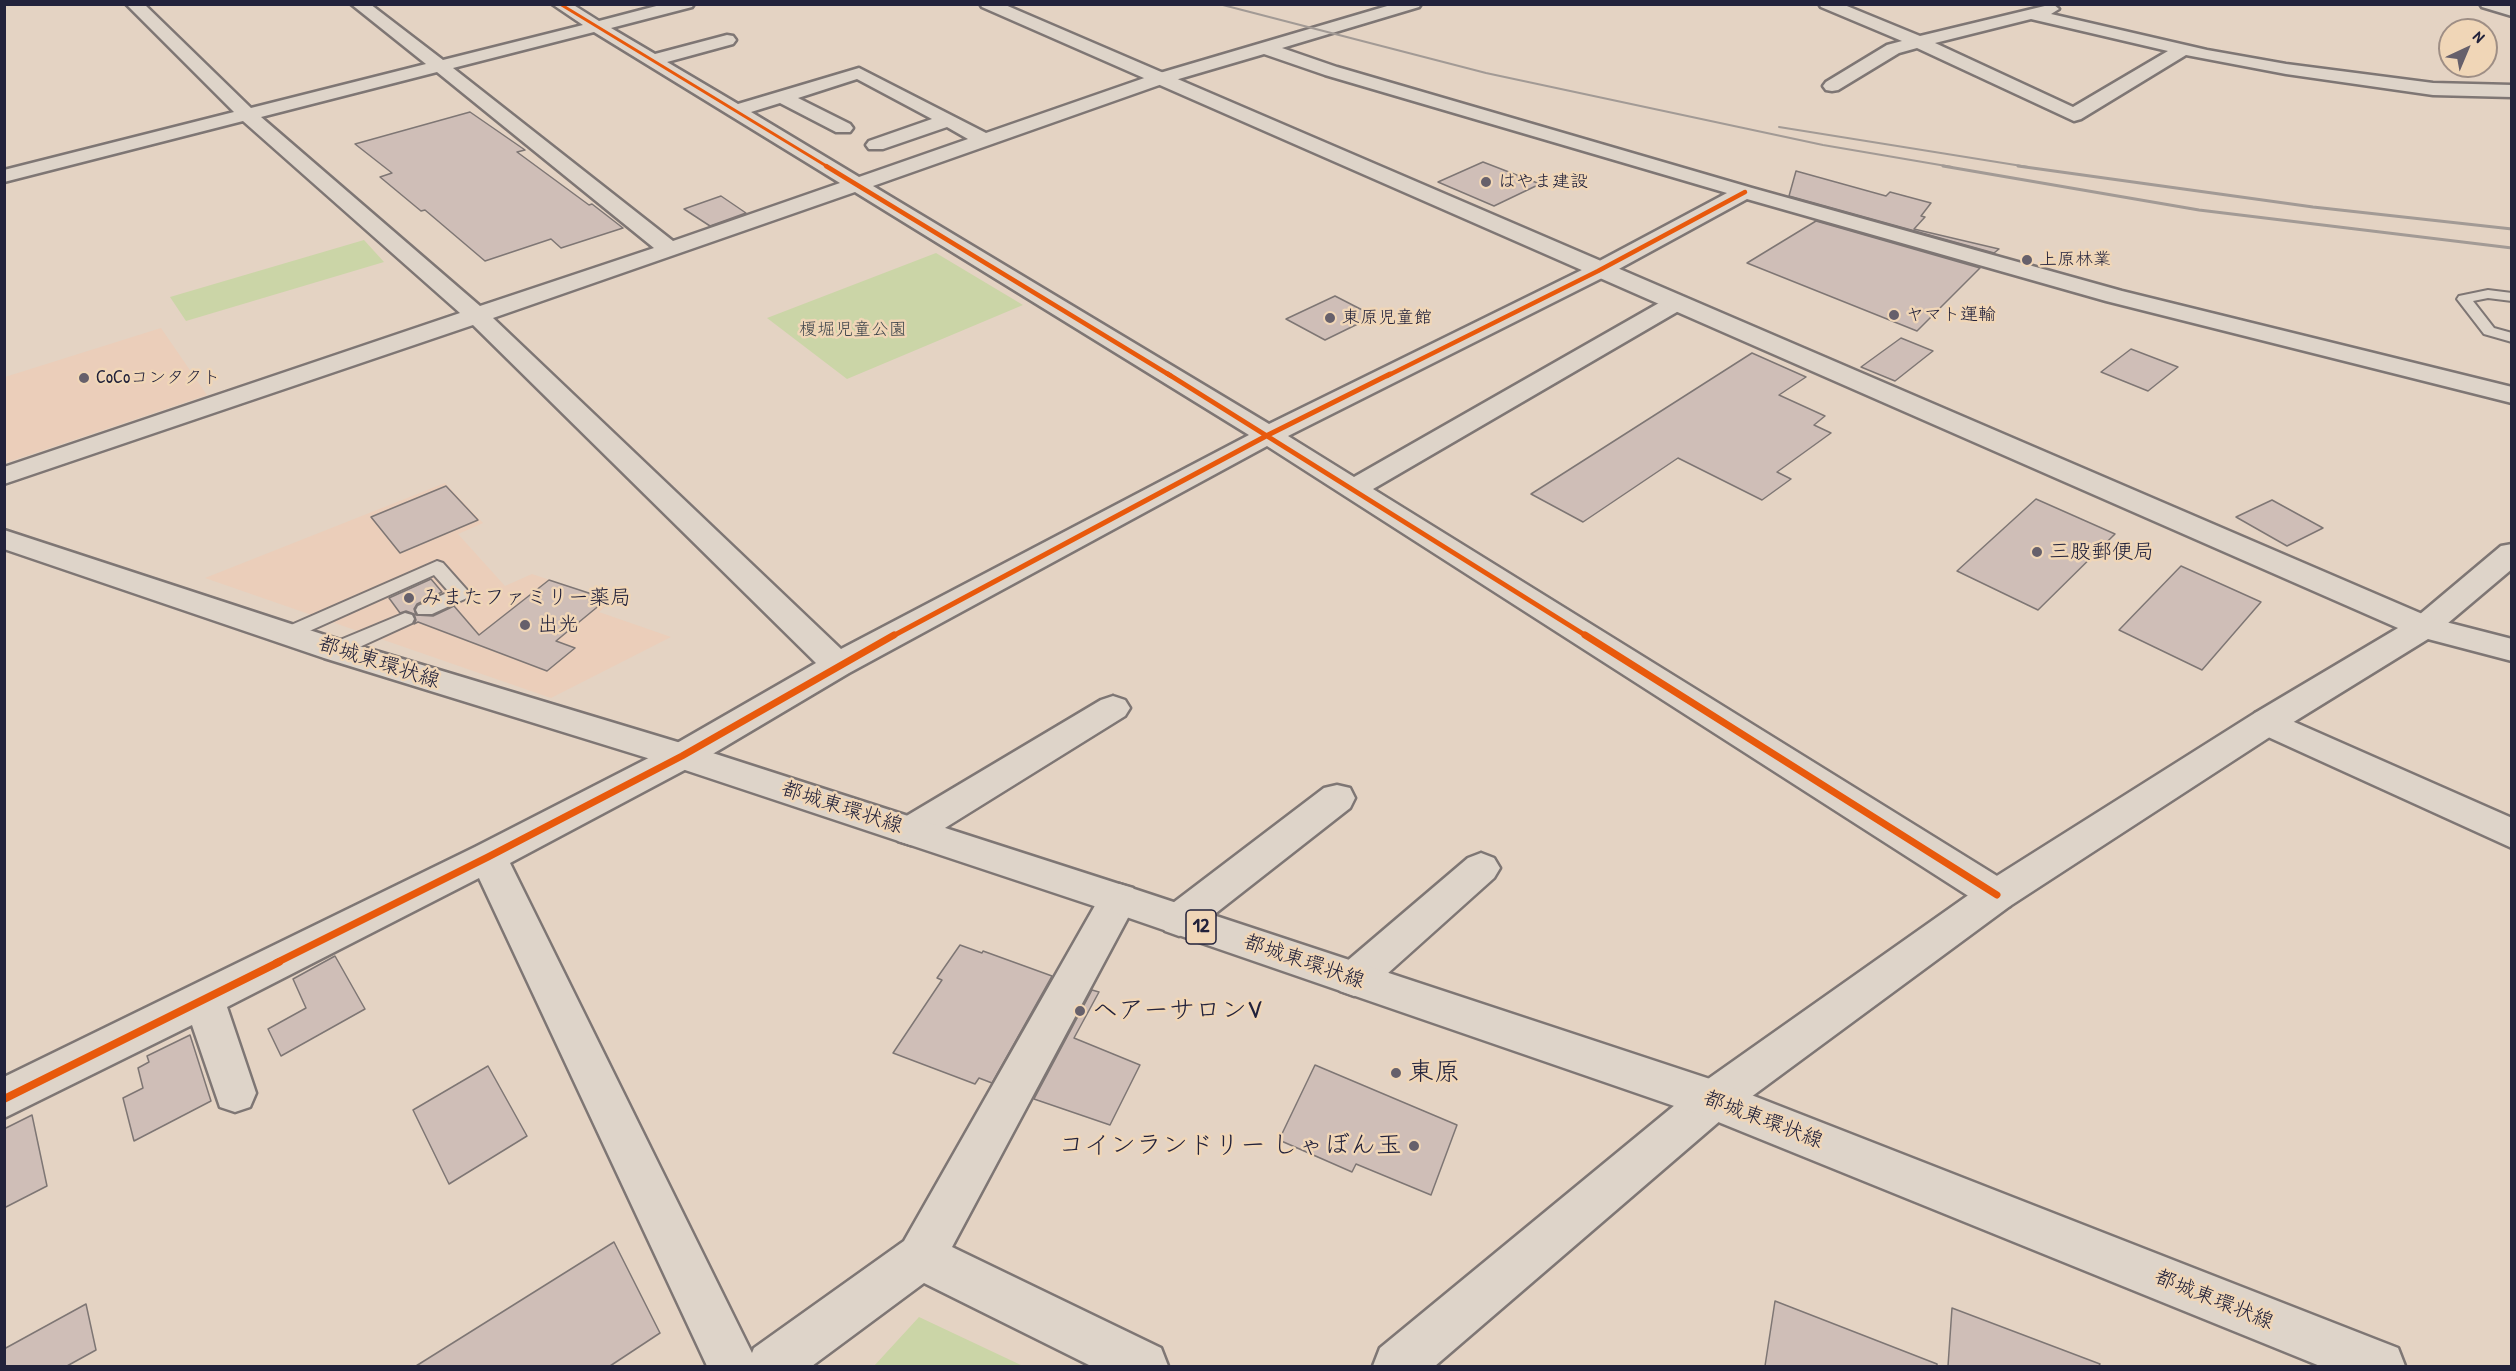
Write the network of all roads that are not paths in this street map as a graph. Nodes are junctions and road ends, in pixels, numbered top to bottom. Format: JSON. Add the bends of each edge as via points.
{"nodes":[{"id":1,"x":134,"y":4,"type":"edge"},
{"id":2,"x":359,"y":4,"type":"edge"},
{"id":3,"x":560,"y":4,"type":"edge"},
{"id":4,"x":686,"y":4,"type":"edge"},
{"id":5,"x":988,"y":4,"type":"edge"},
{"id":6,"x":1827,"y":4,"type":"edge"},
{"id":7,"x":2070,"y":4,"type":"edge"},
{"id":8,"x":2488,"y":4,"type":"edge"},
{"id":9,"x":1411,"y":5,"type":"edge"},
{"id":10,"x":2511,"y":11,"type":"edge"},
{"id":11,"x":2030,"y":14,"type":"junction"},
{"id":12,"x":598,"y":26,"type":"junction"},
{"id":13,"x":727,"y":40,"type":"dead end"},
{"id":14,"x":1919,"y":42,"type":"junction"},
{"id":15,"x":1264,"y":48,"type":"junction"},
{"id":16,"x":2184,"y":49,"type":"junction"},
{"id":17,"x":653,"y":60,"type":"junction"},
{"id":18,"x":441,"y":67,"type":"junction"},
{"id":19,"x":1159,"y":79,"type":"junction"},
{"id":20,"x":1832,"y":86,"type":"dead end"},
{"id":21,"x":734,"y":89,"type":"dead end"},
{"id":22,"x":2511,"y":91,"type":"edge"},
{"id":23,"x":711,"y":96,"type":"junction"},
{"id":24,"x":782,"y":97,"type":"junction"},
{"id":25,"x":736,"y":111,"type":"junction"},
{"id":26,"x":248,"y":116,"type":"junction"},
{"id":27,"x":948,"y":120,"type":"junction"},
{"id":28,"x":843,"y":128,"type":"dead end"},
{"id":29,"x":985,"y":140,"type":"junction"},
{"id":30,"x":876,"y":145,"type":"dead end"},
{"id":31,"x":4,"y":176,"type":"edge"},
{"id":32,"x":857,"y":184,"type":"junction"},
{"id":33,"x":1744,"y":192,"type":"junction"},
{"id":34,"x":670,"y":250,"type":"junction"},
{"id":35,"x":1598,"y":271,"type":"junction"},
{"id":36,"x":2511,"y":297,"type":"edge"},
{"id":37,"x":1674,"y":304,"type":"junction"},
{"id":38,"x":476,"y":315,"type":"junction"},
{"id":39,"x":2511,"y":338,"type":"edge"},
{"id":40,"x":2511,"y":395,"type":"edge"},
{"id":41,"x":1268,"y":435,"type":"junction"},
{"id":42,"x":4,"y":476,"type":"edge"},
{"id":43,"x":1353,"y":489,"type":"junction"},
{"id":44,"x":4,"y":539,"type":"edge"},
{"id":45,"x":2511,"y":553,"type":"edge"},
{"id":46,"x":425,"y":610,"type":"dead end"},
{"id":47,"x":405,"y":619,"type":"dead end"},
{"id":48,"x":2424,"y":627,"type":"junction"},
{"id":49,"x":290,"y":633,"type":"junction"},
{"id":50,"x":335,"y":650,"type":"junction"},
{"id":51,"x":2511,"y":650,"type":"edge"},
{"id":52,"x":838,"y":665,"type":"junction"},
{"id":53,"x":1113,"y":708,"type":"dead end"},
{"id":54,"x":2267,"y":722,"type":"junction"},
{"id":55,"x":682,"y":756,"type":"junction"},
{"id":56,"x":1337,"y":798,"type":"dead end"},
{"id":57,"x":911,"y":831,"type":"junction"},
{"id":58,"x":2511,"y":834,"type":"edge"},
{"id":59,"x":489,"y":856,"type":"junction"},
{"id":60,"x":1481,"y":868,"type":"dead end"},
{"id":61,"x":1996,"y":896,"type":"junction"},
{"id":62,"x":1119,"y":899,"type":"junction"},
{"id":63,"x":1179,"y":920,"type":"junction"},
{"id":64,"x":1354,"y":979,"type":"junction"},
{"id":65,"x":204,"y":998,"type":"junction"},
{"id":66,"x":236,"y":1093,"type":"dead end"},
{"id":67,"x":4,"y":1099,"type":"edge"},
{"id":68,"x":1713,"y":1100,"type":"junction"},
{"id":69,"x":921,"y":1257,"type":"junction"},
{"id":70,"x":733,"y":1366,"type":"edge"},
{"id":71,"x":772,"y":1366,"type":"edge"},
{"id":72,"x":1143,"y":1366,"type":"edge"},
{"id":73,"x":1398,"y":1366,"type":"edge"},
{"id":74,"x":2380,"y":1366,"type":"edge"}],
"edges":[{"from":1,"to":26,"type":"street"},
{"from":2,"to":18,"type":"street"},
{"from":3,"to":12,"type":"street"},
{"from":4,"to":12,"type":"street"},
{"from":5,"to":19,"type":"street"},
{"from":6,"to":14,"type":"street"},
{"from":7,"to":11,"type":"street"},
{"from":8,"to":10,"type":"street"},
{"from":9,"to":15,"type":"street"},
{"from":11,"to":14,"type":"street"},
{"from":11,"to":16,"type":"street"},
{"from":12,"to":17,"type":"street"},
{"from":12,"to":18,"type":"street"},
{"from":13,"to":17,"type":"street"},
{"from":14,"to":16,"type":"street","via":[[2074,114]]},
{"from":14,"to":20,"type":"street","via":[[1893,49]]},
{"from":15,"to":19,"type":"street"},
{"from":15,"to":33,"type":"street"},
{"from":16,"to":22,"type":"street","via":[[2286,69],[2433,89]]},
{"from":17,"to":23,"type":"street"},
{"from":18,"to":26,"type":"street"},
{"from":18,"to":34,"type":"street"},
{"from":19,"to":29,"type":"street"},
{"from":19,"to":35,"type":"street"},
{"from":21,"to":23,"type":"street"},
{"from":23,"to":25,"type":"street"},
{"from":24,"to":25,"type":"street"},
{"from":24,"to":27,"type":"street","via":[[859,73]]},
{"from":24,"to":28,"type":"street"},
{"from":25,"to":32,"type":"street"},
{"from":26,"to":31,"type":"street"},
{"from":26,"to":38,"type":"street"},
{"from":27,"to":29,"type":"street"},
{"from":27,"to":30,"type":"street"},
{"from":29,"to":32,"type":"street"},
{"from":32,"to":34,"type":"street"},
{"from":32,"to":41,"type":"street"},
{"from":33,"to":35,"type":"street"},
{"from":33,"to":40,"type":"street","via":[[2114,296]]},
{"from":34,"to":38,"type":"street"},
{"from":35,"to":37,"type":"street"},
{"from":35,"to":41,"type":"street"},
{"from":36,"to":39,"type":"lane","via":[[2488,294],[2464,299],[2489,331]]},
{"from":37,"to":43,"type":"street"},
{"from":37,"to":48,"type":"street"},
{"from":38,"to":42,"type":"street"},
{"from":38,"to":52,"type":"street"},
{"from":41,"to":43,"type":"street"},
{"from":41,"to":52,"type":"street"},
{"from":43,"to":61,"type":"street"},
{"from":44,"to":49,"type":"street","name":"都城東環状線","number":"12"},
{"from":45,"to":48,"type":"street"},
{"from":46,"to":49,"type":"lane","via":[[461,594],[437,567]]},
{"from":47,"to":50,"type":"lane"},
{"from":48,"to":51,"type":"street"},
{"from":48,"to":54,"type":"street"},
{"from":49,"to":50,"type":"street","name":"都城東環状線","number":"12"},
{"from":50,"to":55,"type":"street","name":"都城東環状線","number":"12"},
{"from":52,"to":55,"type":"street"},
{"from":53,"to":57,"type":"street"},
{"from":54,"to":58,"type":"street"},
{"from":54,"to":61,"type":"street"},
{"from":55,"to":57,"type":"street","name":"都城東環状線","number":"12"},
{"from":55,"to":59,"type":"street"},
{"from":56,"to":63,"type":"street"},
{"from":57,"to":62,"type":"street","name":"都城東環状線","number":"12"},
{"from":59,"to":65,"type":"street"},
{"from":59,"to":70,"type":"street"},
{"from":60,"to":64,"type":"street"},
{"from":61,"to":68,"type":"street"},
{"from":62,"to":63,"type":"street","name":"都城東環状線","number":"12"},
{"from":62,"to":69,"type":"street"},
{"from":63,"to":64,"type":"street","name":"都城東環状線","number":"12"},
{"from":64,"to":68,"type":"street","name":"都城東環状線","number":"12"},
{"from":65,"to":66,"type":"street"},
{"from":65,"to":67,"type":"street"},
{"from":68,"to":73,"type":"street"},
{"from":68,"to":74,"type":"street","name":"都城東環状線","number":"12"},
{"from":69,"to":71,"type":"street"},
{"from":69,"to":72,"type":"street"}]}
